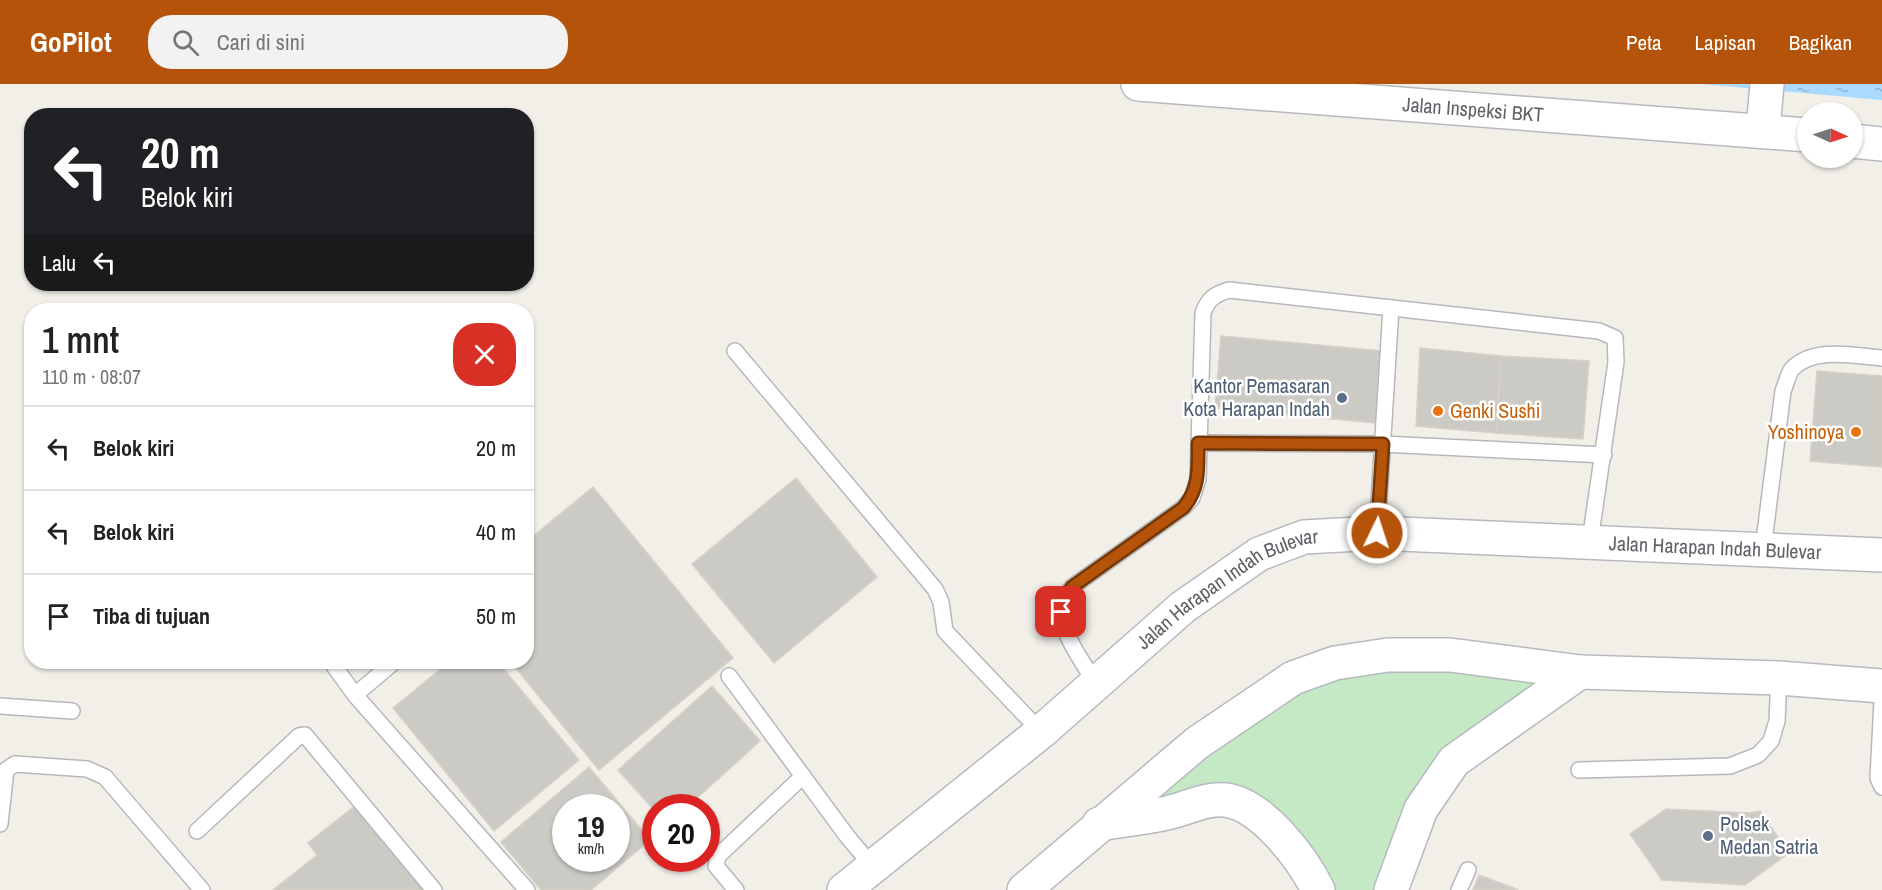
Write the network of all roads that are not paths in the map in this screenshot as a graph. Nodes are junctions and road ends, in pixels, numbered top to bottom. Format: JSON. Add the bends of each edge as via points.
{"nodes":[{"id":1,"x":1137,"y":84,"type":"edge"},
{"id":2,"x":1766,"y":91,"type":"edge"},
{"id":3,"x":1763,"y":130,"type":"junction"},
{"id":4,"x":1797,"y":134,"type":"edge"},
{"id":5,"x":1863,"y":142,"type":"edge"},
{"id":6,"x":1882,"y":144,"type":"edge"},
{"id":7,"x":1391,"y":308,"type":"junction"},
{"id":8,"x":735,"y":351,"type":"dead end"},
{"id":9,"x":1882,"y":358,"type":"edge"},
{"id":10,"x":1198,"y":443,"type":"junction"},
{"id":11,"x":1383,"y":444,"type":"junction"},
{"id":12,"x":1604,"y":455,"type":"junction"},
{"id":13,"x":1377,"y":533,"type":"junction"},
{"id":14,"x":1590,"y":541,"type":"junction"},
{"id":15,"x":1763,"y":549,"type":"junction"},
{"id":16,"x":1882,"y":555,"type":"edge"},
{"id":17,"x":336,"y":669,"type":"edge"},
{"id":18,"x":386,"y":669,"type":"edge"},
{"id":19,"x":1580,"y":672,"type":"junction"},
{"id":20,"x":729,"y":676,"type":"dead end"},
{"id":21,"x":1779,"y":678,"type":"junction"},
{"id":22,"x":1096,"y":684,"type":"junction"},
{"id":23,"x":1882,"y":686,"type":"edge"},
{"id":24,"x":356,"y":695,"type":"junction"},
{"id":25,"x":1882,"y":701,"type":"edge"},
{"id":26,"x":0,"y":706,"type":"edge"},
{"id":27,"x":72,"y":711,"type":"dead end"},
{"id":28,"x":1041,"y":732,"type":"junction"},
{"id":29,"x":1579,"y":770,"type":"dead end"},
{"id":30,"x":802,"y":776,"type":"junction"},
{"id":31,"x":1882,"y":787,"type":"edge"},
{"id":32,"x":0,"y":824,"type":"edge"},
{"id":33,"x":1099,"y":824,"type":"junction"},
{"id":34,"x":197,"y":831,"type":"dead end"},
{"id":35,"x":872,"y":866,"type":"junction"},
{"id":36,"x":1468,"y":870,"type":"dead end"},
{"id":37,"x":202,"y":890,"type":"edge"},
{"id":38,"x":434,"y":890,"type":"edge"},
{"id":39,"x":527,"y":890,"type":"edge"},
{"id":40,"x":736,"y":890,"type":"edge"},
{"id":41,"x":844,"y":890,"type":"edge"},
{"id":42,"x":1024,"y":890,"type":"edge"},
{"id":43,"x":1318,"y":890,"type":"edge"},
{"id":44,"x":1391,"y":890,"type":"edge"},
{"id":45,"x":1459,"y":890,"type":"edge"}],
"edges":[{"from":1,"to":3,"type":"street","name":"Jalan Inspeksi BKT"},
{"from":2,"to":3,"type":"street"},
{"from":3,"to":4,"type":"street","name":"Jalan Inspeksi BKT"},
{"from":5,"to":6,"type":"street"},
{"from":7,"to":10,"type":"lane","via":[[1229,290],[1212,296],[1203,313]]},
{"from":7,"to":11,"type":"lane"},
{"from":7,"to":12,"type":"lane","via":[[1599,331],[1615,338],[1616,362]]},
{"from":8,"to":28,"type":"lane","via":[[935,589],[945,631]]},
{"from":9,"to":15,"type":"lane","via":[[1827,355],[1809,358],[1791,370],[1783,391]]},
{"from":10,"to":11,"type":"lane"},
{"from":10,"to":22,"type":"lane","via":[[1198,479],[1192,498],[1072,587],[1062,601],[1064,627]]},
{"from":11,"to":12,"type":"lane"},
{"from":11,"to":13,"type":"lane"},
{"from":12,"to":14,"type":"lane"},
{"from":13,"to":14,"type":"street","name":"Jalan Harapan Indah Bulevar"},
{"from":13,"to":22,"type":"street","name":"Jalan Harapan Indah Bulevar","via":[[1304,537],[1258,554],[1183,607]]},
{"from":14,"to":15,"type":"street","name":"Jalan Harapan Indah Bulevar"},
{"from":15,"to":16,"type":"street","name":"Jalan Harapan Indah Bulevar"},
{"from":17,"to":24,"type":"lane"},
{"from":18,"to":24,"type":"lane"},
{"from":19,"to":21,"type":"street"},
{"from":19,"to":33,"type":"street","via":[[1450,655],[1388,656],[1335,663],[1293,678],[1197,743]]},
{"from":19,"to":44,"type":"street","via":[[1454,761],[1421,809]]},
{"from":20,"to":30,"type":"lane"},
{"from":21,"to":23,"type":"street"},
{"from":21,"to":29,"type":"lane","via":[[1777,721],[1770,741],[1758,755],[1730,766]]},
{"from":22,"to":28,"type":"street","name":"Jalan Harapan Indah Bulevar"},
{"from":24,"to":39,"type":"lane"},
{"from":25,"to":31,"type":"lane","via":[[1878,778]]},
{"from":26,"to":27,"type":"lane"},
{"from":28,"to":35,"type":"street","name":"Jalan Harapan Indah Bulevar"},
{"from":30,"to":35,"type":"lane"},
{"from":30,"to":40,"type":"lane","via":[[718,856],[716,866]]},
{"from":32,"to":37,"type":"lane","via":[[6,770],[15,764],[87,769],[105,777]]},
{"from":33,"to":42,"type":"street"},
{"from":33,"to":43,"type":"street","via":[[1225,800],[1257,814],[1285,840]]},
{"from":34,"to":38,"type":"lane","via":[[299,736],[305,735]]},
{"from":35,"to":41,"type":"street","name":"Jalan Harapan Indah Bulevar"},
{"from":36,"to":45,"type":"lane"}]}
